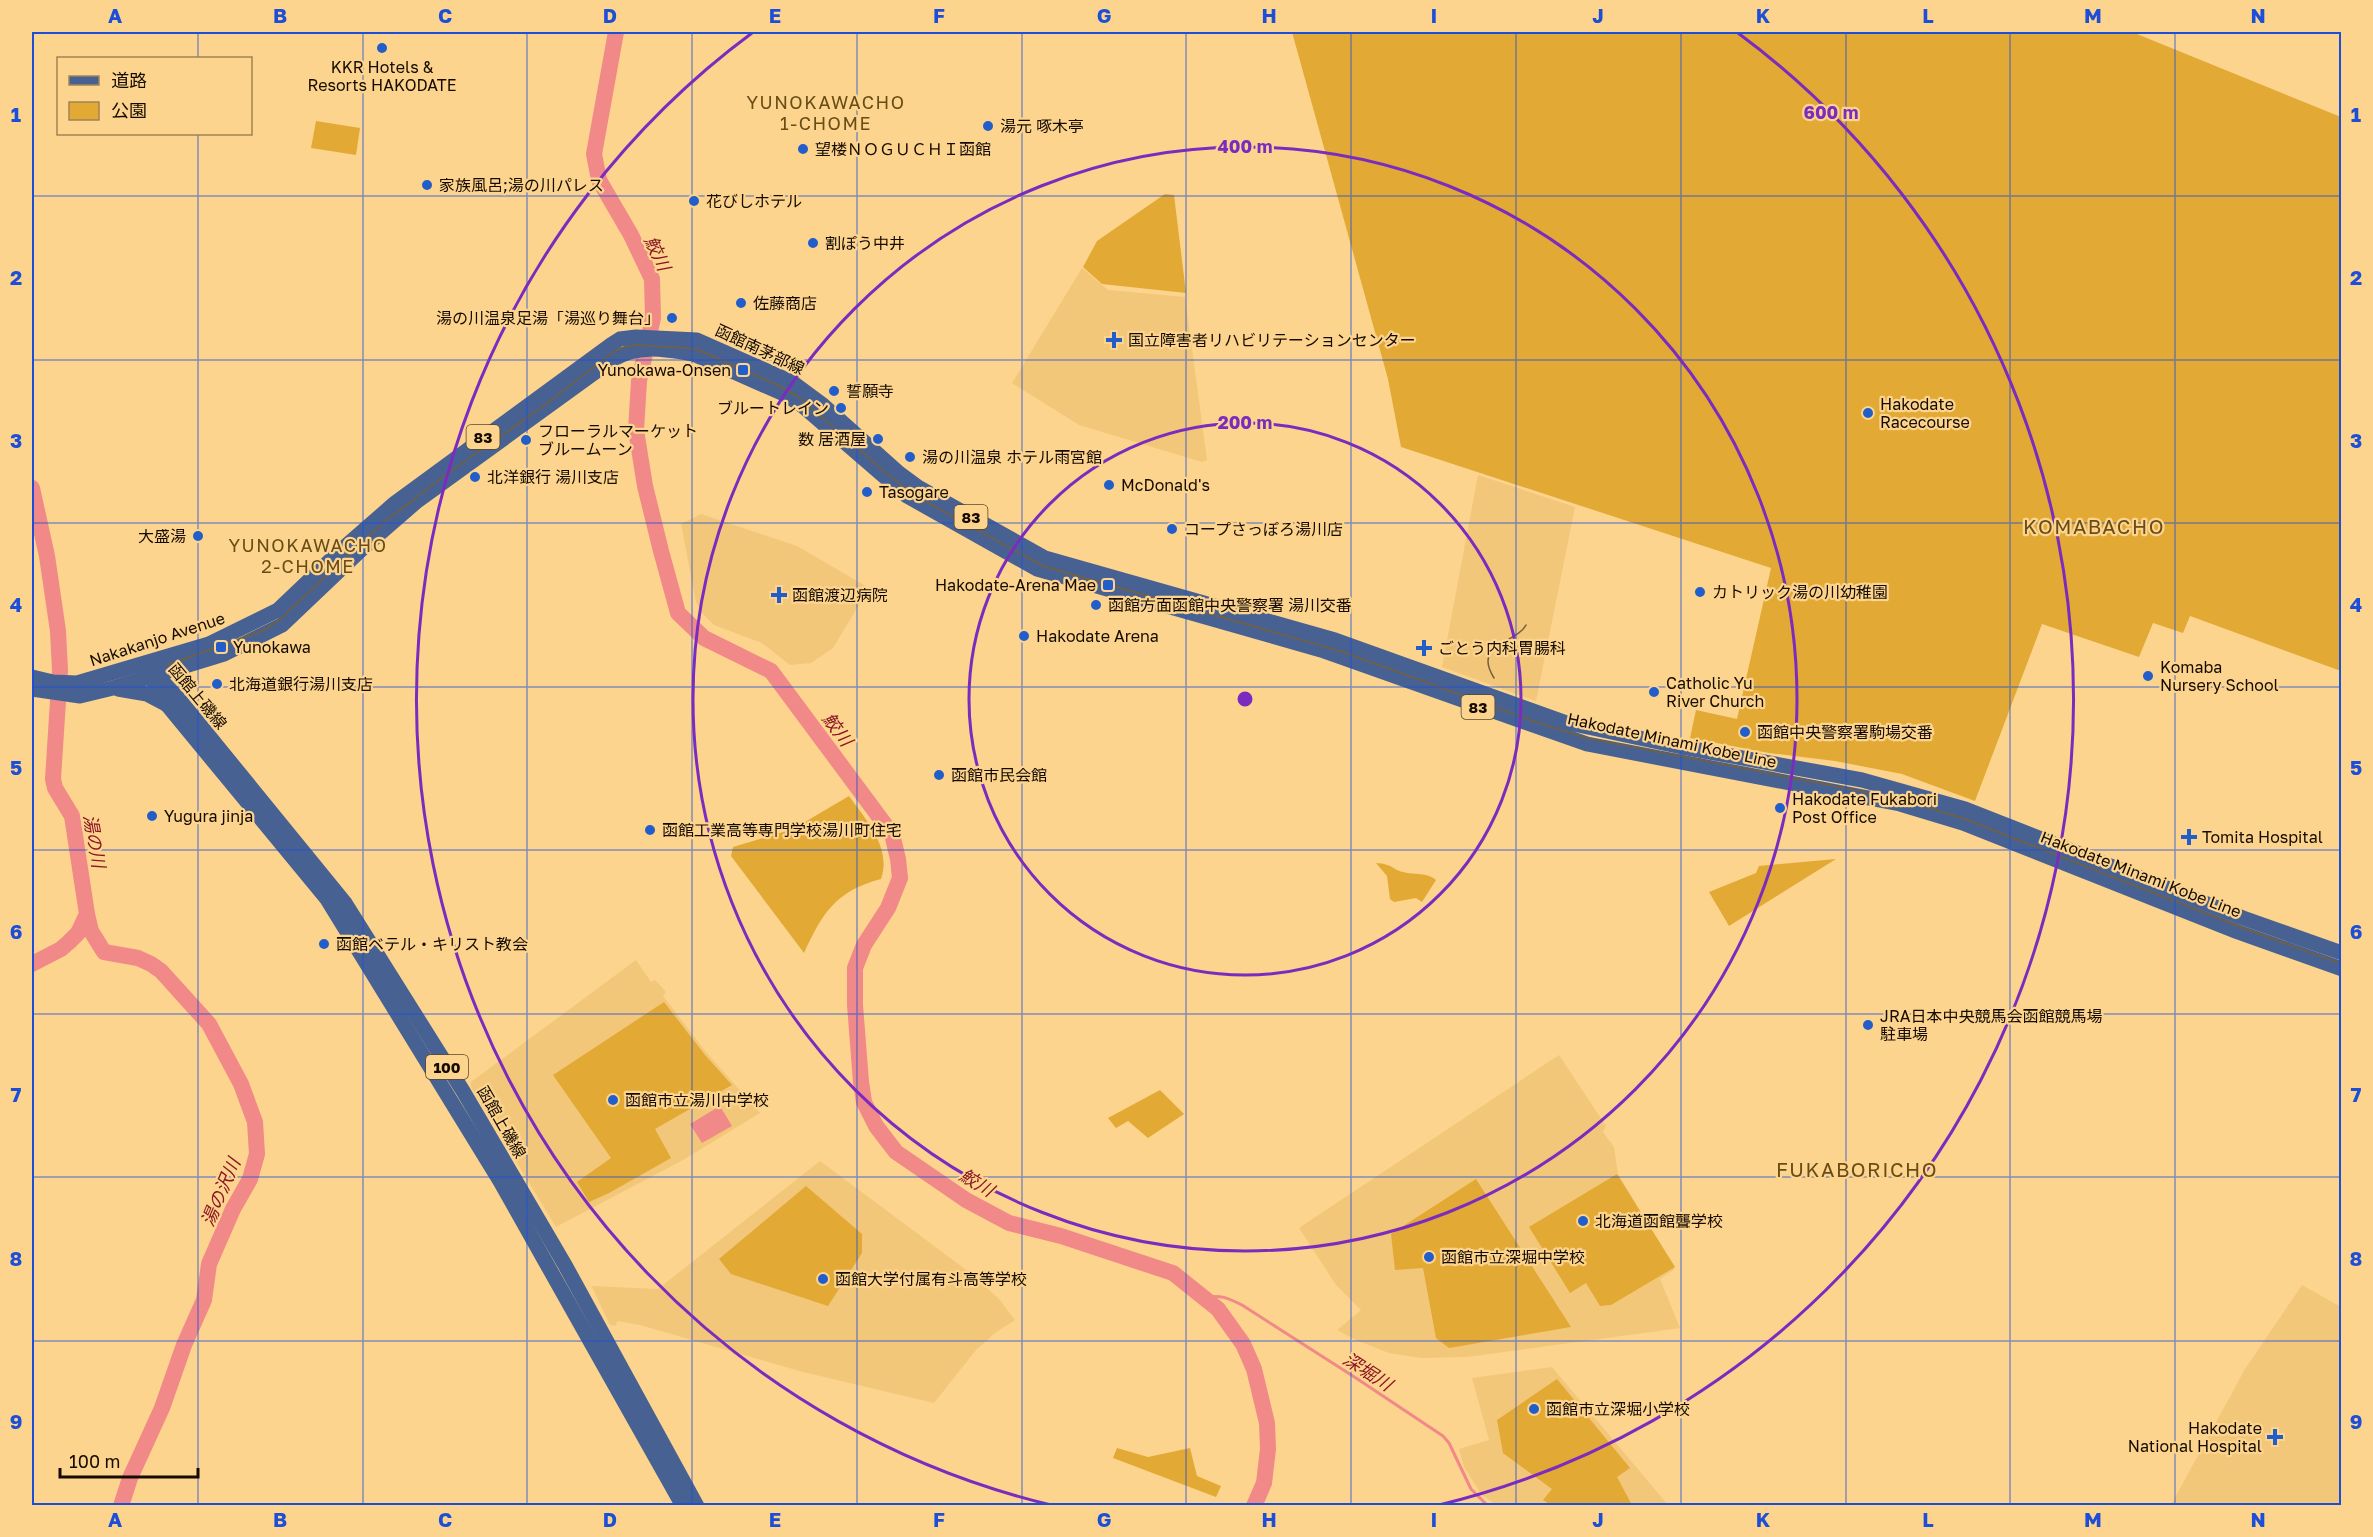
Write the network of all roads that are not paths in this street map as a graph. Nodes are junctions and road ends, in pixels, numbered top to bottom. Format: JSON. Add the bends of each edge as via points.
{"nodes":[{"id":1,"x":659,"y":344,"type":"junction"},
{"id":2,"x":344,"y":556,"type":"junction"},
{"id":3,"x":183,"y":668,"type":"junction"},
{"id":4,"x":151,"y":672,"type":"junction"},
{"id":5,"x":32,"y":677,"type":"edge"},
{"id":6,"x":53,"y":688,"type":"junction"},
{"id":7,"x":113,"y":688,"type":"junction"},
{"id":8,"x":32,"y":689,"type":"edge"},
{"id":9,"x":70,"y":690,"type":"junction"},
{"id":10,"x":173,"y":702,"type":"junction"},
{"id":11,"x":2342,"y":953,"type":"edge"},
{"id":12,"x":2342,"y":969,"type":"edge"},
{"id":13,"x":683,"y":1506,"type":"edge"},
{"id":14,"x":697,"y":1506,"type":"edge"}],
"edges":[{"from":1,"to":2,"type":"main road","number":"83","via":[[635,343]]},
{"from":1,"to":11,"type":"main road","name":"Hakodate Minami Kobe Line","number":"83","via":[[697,340],[800,387],[918,487],[1045,558],[1335,640],[1564,722],[1903,790],[1965,809]]},
{"from":1,"to":12,"type":"main road","name":"Hakodate Minami Kobe Line","number":"83","via":[[693,354],[786,394],[907,496],[1043,571],[1331,653],[1587,744],[1900,804],[1963,824]]},
{"from":2,"to":3,"type":"main road","name":"Nakakanjo Avenue","number":"83","via":[[282,625],[225,654]]},
{"from":2,"to":4,"type":"main road","name":"Nakakanjo Avenue","number":"83","via":[[278,610]]},
{"from":3,"to":4,"type":"main road","name":"Nakakanjo Avenue","number":"83"},
{"from":3,"to":10,"type":"main road"},
{"from":4,"to":7,"type":"main road","name":"Nakakanjo Avenue","number":"83"},
{"from":4,"to":9,"type":"main road","name":"Nakakanjo Avenue","number":"83"},
{"from":4,"to":10,"type":"main road","name":"函館上磯線","number":"100"},
{"from":5,"to":6,"type":"main road","name":"Nakakanjo Avenue","number":"83"},
{"from":6,"to":8,"type":"main road","name":"Nakakanjo Avenue","number":"83"},
{"from":6,"to":9,"type":"main road","name":"Nakakanjo Avenue","number":"83"},
{"from":7,"to":9,"type":"main road","name":"Nakakanjo Avenue","number":"83","via":[[81,696]]},
{"from":7,"to":10,"type":"main road"},
{"from":10,"to":13,"type":"main road","name":"函館上磯線","number":"100","via":[[327,899],[500,1181]]},
{"from":10,"to":14,"type":"main road","name":"函館上磯線","number":"100","via":[[330,883],[362,929],[565,1265]]}]}
